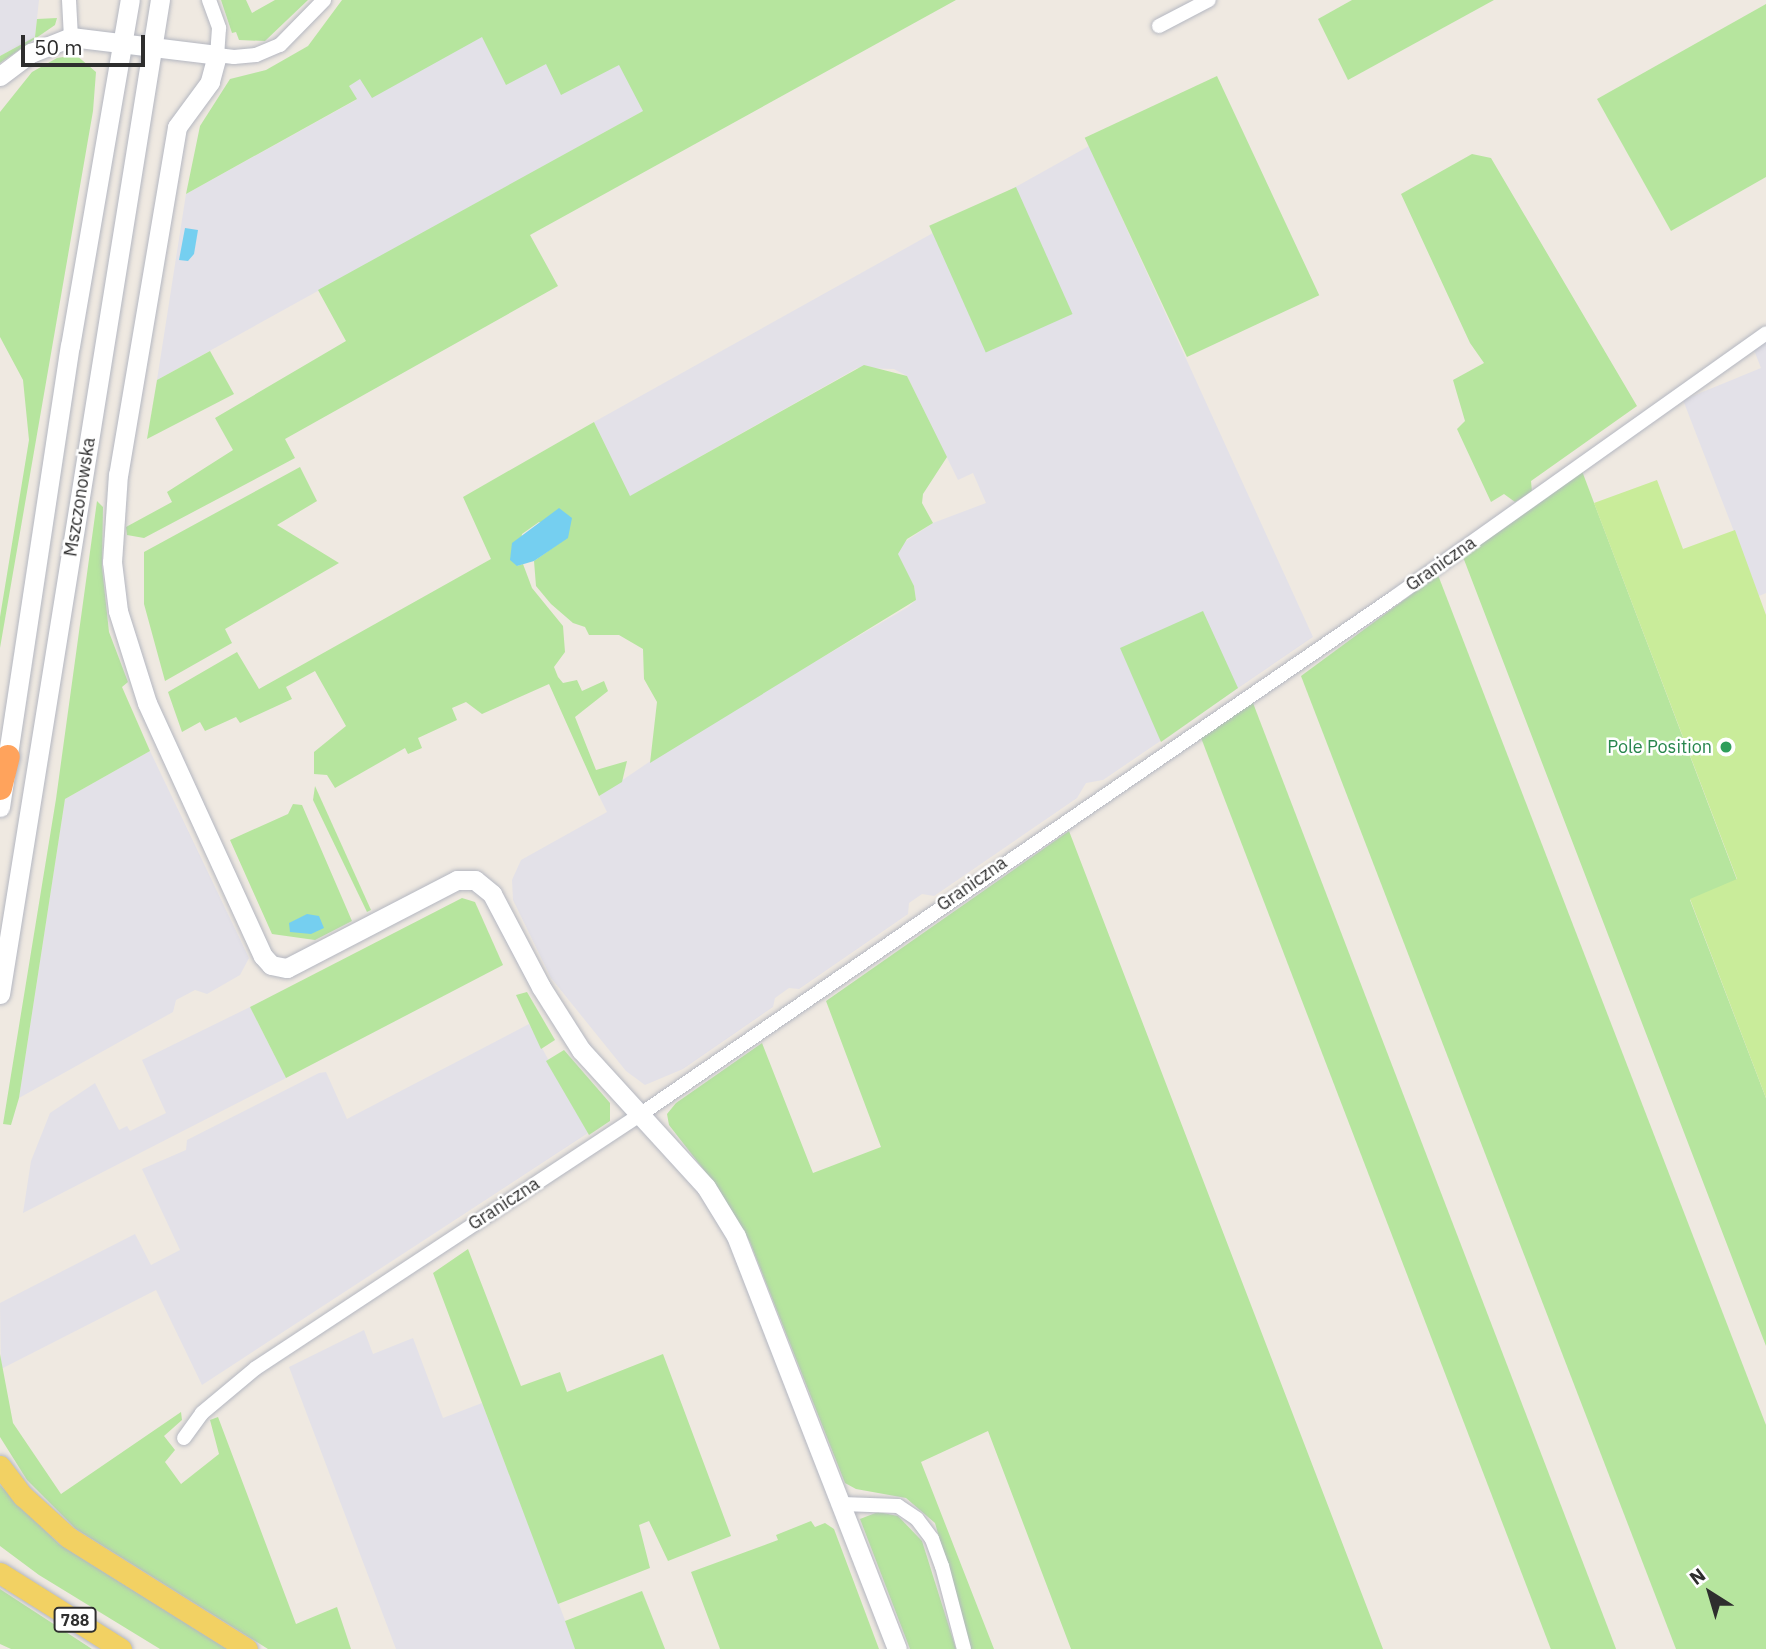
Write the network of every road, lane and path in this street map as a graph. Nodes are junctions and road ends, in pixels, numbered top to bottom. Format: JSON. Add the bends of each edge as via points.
{"nodes":[{"id":1,"x":69,"y":0,"type":"edge"},
{"id":2,"x":130,"y":0,"type":"edge"},
{"id":3,"x":160,"y":0,"type":"edge"},
{"id":4,"x":209,"y":0,"type":"edge"},
{"id":5,"x":324,"y":0,"type":"edge"},
{"id":6,"x":1209,"y":0,"type":"edge"},
{"id":7,"x":1159,"y":26,"type":"dead end"},
{"id":8,"x":71,"y":37,"type":"junction"},
{"id":9,"x":122,"y":42,"type":"junction"},
{"id":10,"x":154,"y":46,"type":"junction"},
{"id":11,"x":217,"y":55,"type":"junction"},
{"id":12,"x":0,"y":76,"type":"edge"},
{"id":13,"x":1766,"y":334,"type":"edge"},
{"id":14,"x":8,"y":757,"type":"junction"},
{"id":15,"x":0,"y":788,"type":"edge"},
{"id":16,"x":0,"y":807,"type":"edge"},
{"id":17,"x":0,"y":993,"type":"edge"},
{"id":18,"x":640,"y":1114,"type":"junction"},
{"id":19,"x":184,"y":1438,"type":"dead end"},
{"id":20,"x":0,"y":1466,"type":"edge"},
{"id":21,"x":842,"y":1504,"type":"junction"},
{"id":22,"x":0,"y":1573,"type":"edge"},
{"id":23,"x":121,"y":1649,"type":"edge"},
{"id":24,"x":247,"y":1649,"type":"edge"},
{"id":25,"x":897,"y":1649,"type":"edge"},
{"id":26,"x":964,"y":1649,"type":"edge"}],
"edges":[{"from":1,"to":8,"type":"street"},
{"from":2,"to":9,"type":"street","name":"Mszczonowska"},
{"from":3,"to":10,"type":"street","name":"Mszczonowska"},
{"from":4,"to":11,"type":"street","via":[[219,28]]},
{"from":5,"to":11,"type":"street","via":[[288,40],[271,50]]},
{"from":6,"to":7,"type":"street"},
{"from":8,"to":9,"type":"street"},
{"from":8,"to":12,"type":"street","via":[[31,53]]},
{"from":9,"to":10,"type":"street"},
{"from":9,"to":14,"type":"street","name":"Mszczonowska"},
{"from":10,"to":11,"type":"street"},
{"from":10,"to":17,"type":"street","name":"Mszczonowska"},
{"from":11,"to":18,"type":"street","via":[[210,82],[177,127],[118,474],[112,562],[118,611],[145,698],[256,942],[271,965],[295,964],[457,880],[475,880],[492,894],[541,988],[581,1051]]},
{"from":13,"to":18,"type":"street","name":"Graniczna","via":[[1395,597]]},
{"from":14,"to":15,"type":"highway"},
{"from":14,"to":16,"type":"street","name":"Mszczonowska"},
{"from":18,"to":19,"type":"street","name":"Graniczna","via":[[256,1368],[202,1413]]},
{"from":18,"to":21,"type":"street","via":[[706,1187],[736,1236]]},
{"from":20,"to":24,"type":"main road","via":[[23,1496],[68,1537]]},
{"from":21,"to":25,"type":"street"},
{"from":21,"to":26,"type":"street","via":[[898,1506],[916,1519],[932,1539],[942,1566]]},
{"from":22,"to":23,"type":"main road","number":"788"}]}
